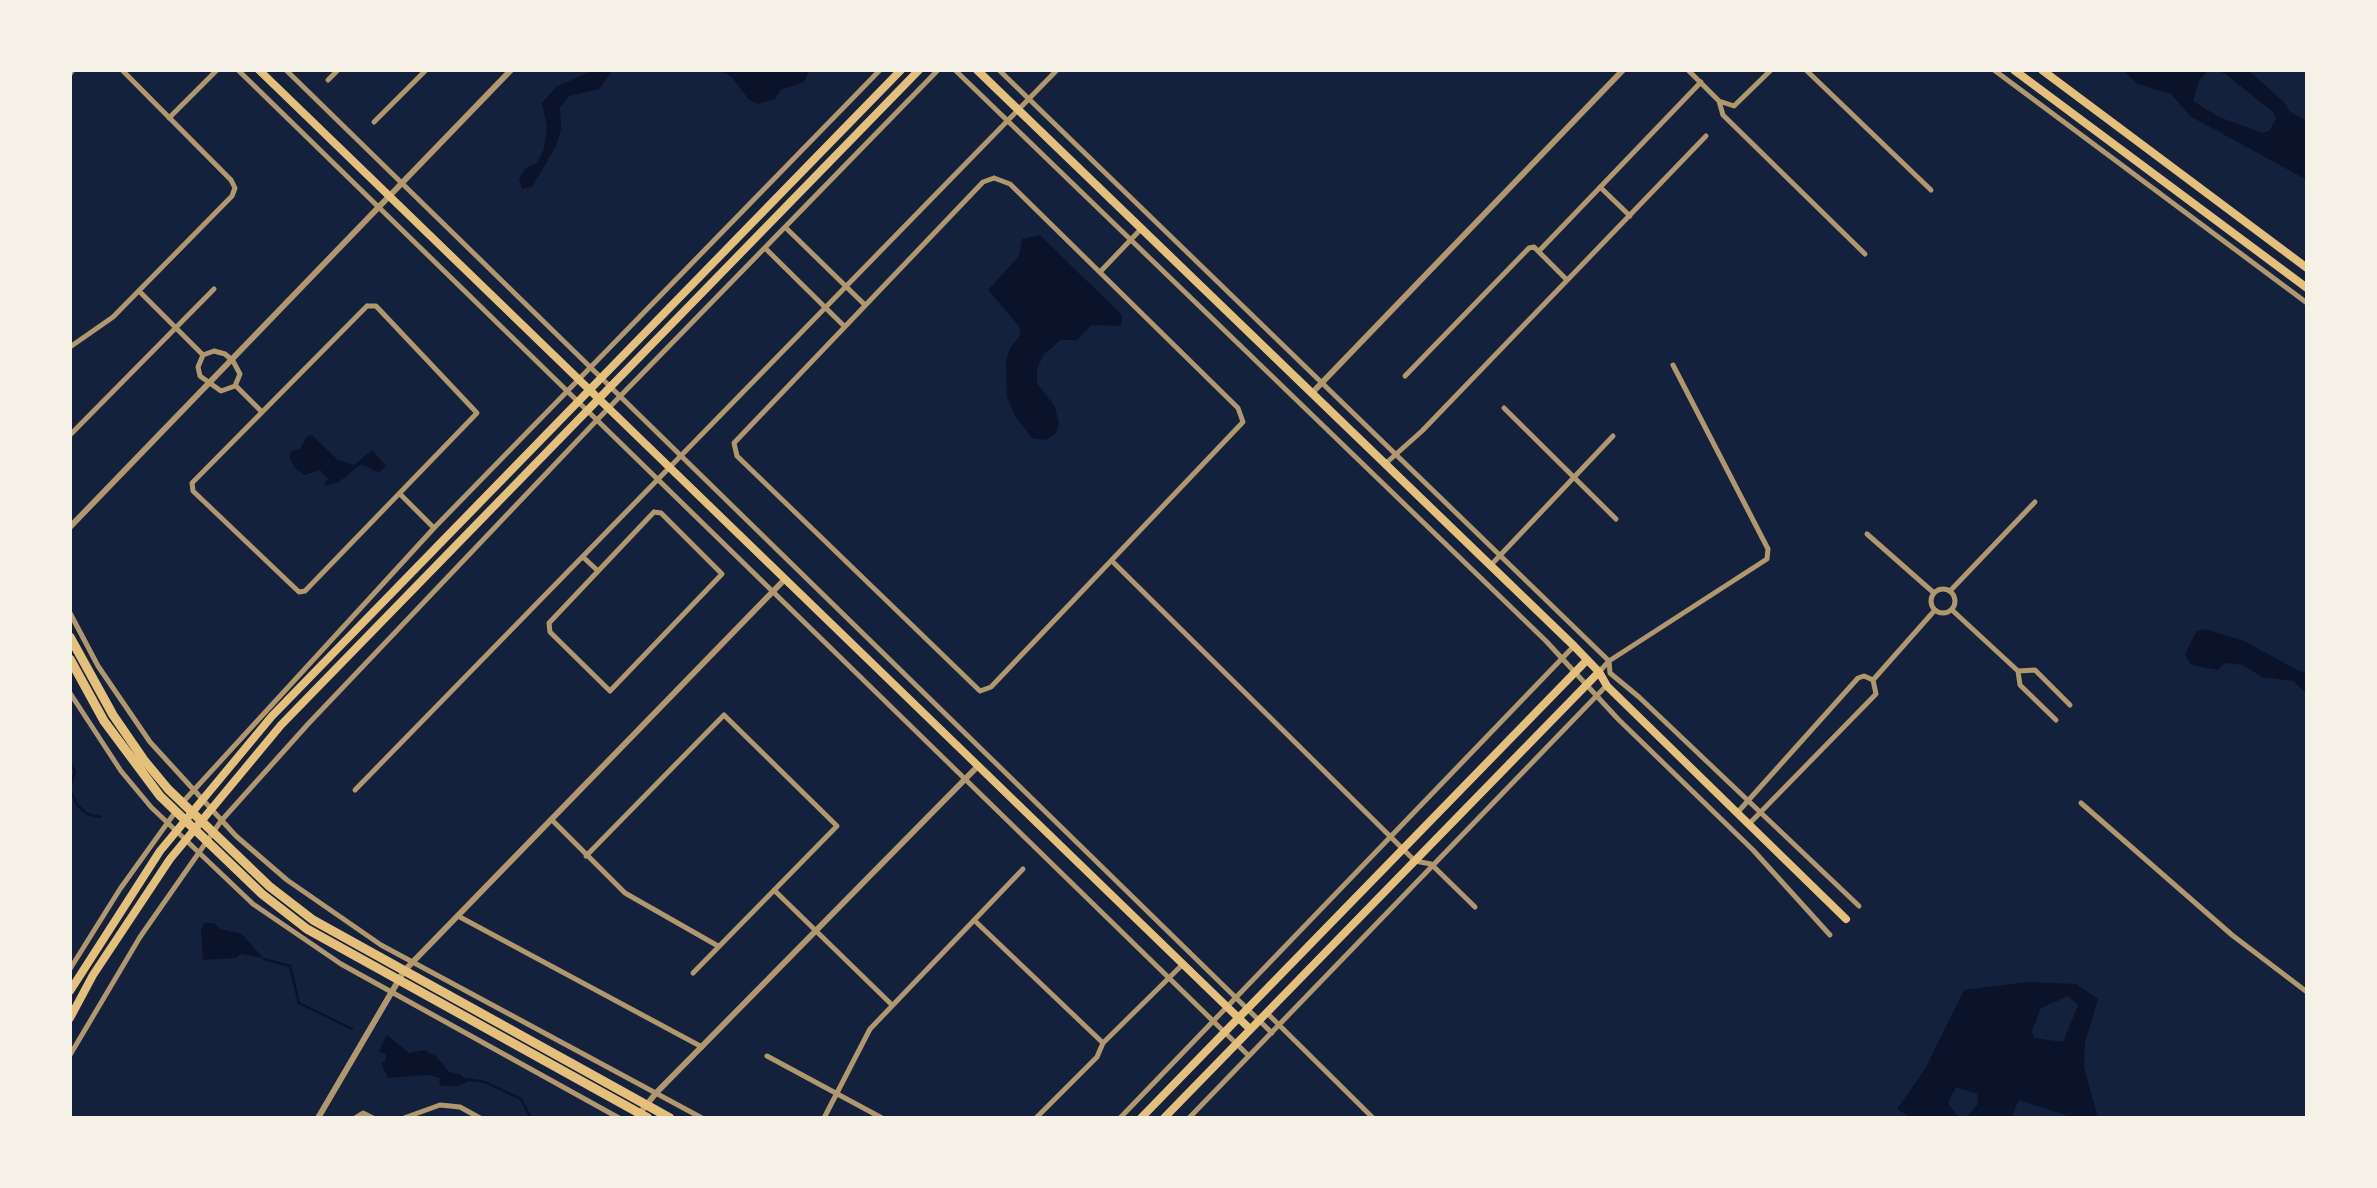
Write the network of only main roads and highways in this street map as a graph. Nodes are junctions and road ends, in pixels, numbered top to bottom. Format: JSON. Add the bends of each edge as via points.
{"nodes":[{"id":1,"x":259,"y":70,"type":"edge"},
{"id":2,"x":901,"y":70,"type":"edge"},
{"id":3,"x":919,"y":70,"type":"edge"},
{"id":4,"x":977,"y":70,"type":"edge"},
{"id":5,"x":2014,"y":70,"type":"edge"},
{"id":6,"x":2042,"y":70,"type":"edge"},
{"id":7,"x":2084,"y":101,"type":"junction"},
{"id":8,"x":2074,"y":114,"type":"junction"},
{"id":9,"x":2307,"y":268,"type":"edge"},
{"id":10,"x":2307,"y":288,"type":"edge"},
{"id":11,"x":588,"y":390,"type":"junction"},
{"id":12,"x":598,"y":399,"type":"junction"},
{"id":13,"x":70,"y":637,"type":"edge"},
{"id":14,"x":70,"y":660,"type":"edge"},
{"id":15,"x":1587,"y":660,"type":"junction"},
{"id":16,"x":1600,"y":672,"type":"junction"},
{"id":17,"x":178,"y":808,"type":"junction"},
{"id":18,"x":187,"y":816,"type":"junction"},
{"id":19,"x":196,"y":825,"type":"junction"},
{"id":20,"x":1846,"y":920,"type":"dead end"},
{"id":21,"x":70,"y":991,"type":"edge"},
{"id":22,"x":70,"y":1018,"type":"edge"},
{"id":23,"x":1238,"y":1018,"type":"junction"},
{"id":24,"x":1250,"y":1029,"type":"junction"},
{"id":25,"x":642,"y":1113,"type":"edge"},
{"id":26,"x":670,"y":1118,"type":"edge"},
{"id":27,"x":1141,"y":1118,"type":"edge"},
{"id":28,"x":1164,"y":1118,"type":"edge"}],
"edges":[{"from":1,"to":11,"type":"main road"},
{"from":2,"to":11,"type":"main road"},
{"from":3,"to":12,"type":"main road"},
{"from":4,"to":15,"type":"main road"},
{"from":5,"to":8,"type":"main road"},
{"from":6,"to":7,"type":"main road"},
{"from":7,"to":8,"type":"main road"},
{"from":7,"to":9,"type":"main road"},
{"from":8,"to":10,"type":"main road"},
{"from":11,"to":12,"type":"main road"},
{"from":11,"to":18,"type":"main road","via":[[272,716]]},
{"from":12,"to":19,"type":"main road","via":[[281,724]]},
{"from":12,"to":23,"type":"main road"},
{"from":13,"to":17,"type":"main road","via":[[112,715]]},
{"from":14,"to":17,"type":"main road","via":[[136,766]]},
{"from":15,"to":16,"type":"main road"},
{"from":15,"to":23,"type":"main road"},
{"from":16,"to":20,"type":"main road"},
{"from":16,"to":24,"type":"main road"},
{"from":17,"to":18,"type":"main road"},
{"from":18,"to":19,"type":"main road"},
{"from":18,"to":21,"type":"main road"},
{"from":19,"to":22,"type":"main road","via":[[129,918]]},
{"from":19,"to":25,"type":"main road","via":[[312,920]]},
{"from":23,"to":24,"type":"main road"},
{"from":23,"to":27,"type":"main road"},
{"from":24,"to":28,"type":"main road"},
{"from":25,"to":26,"type":"main road"}]}
